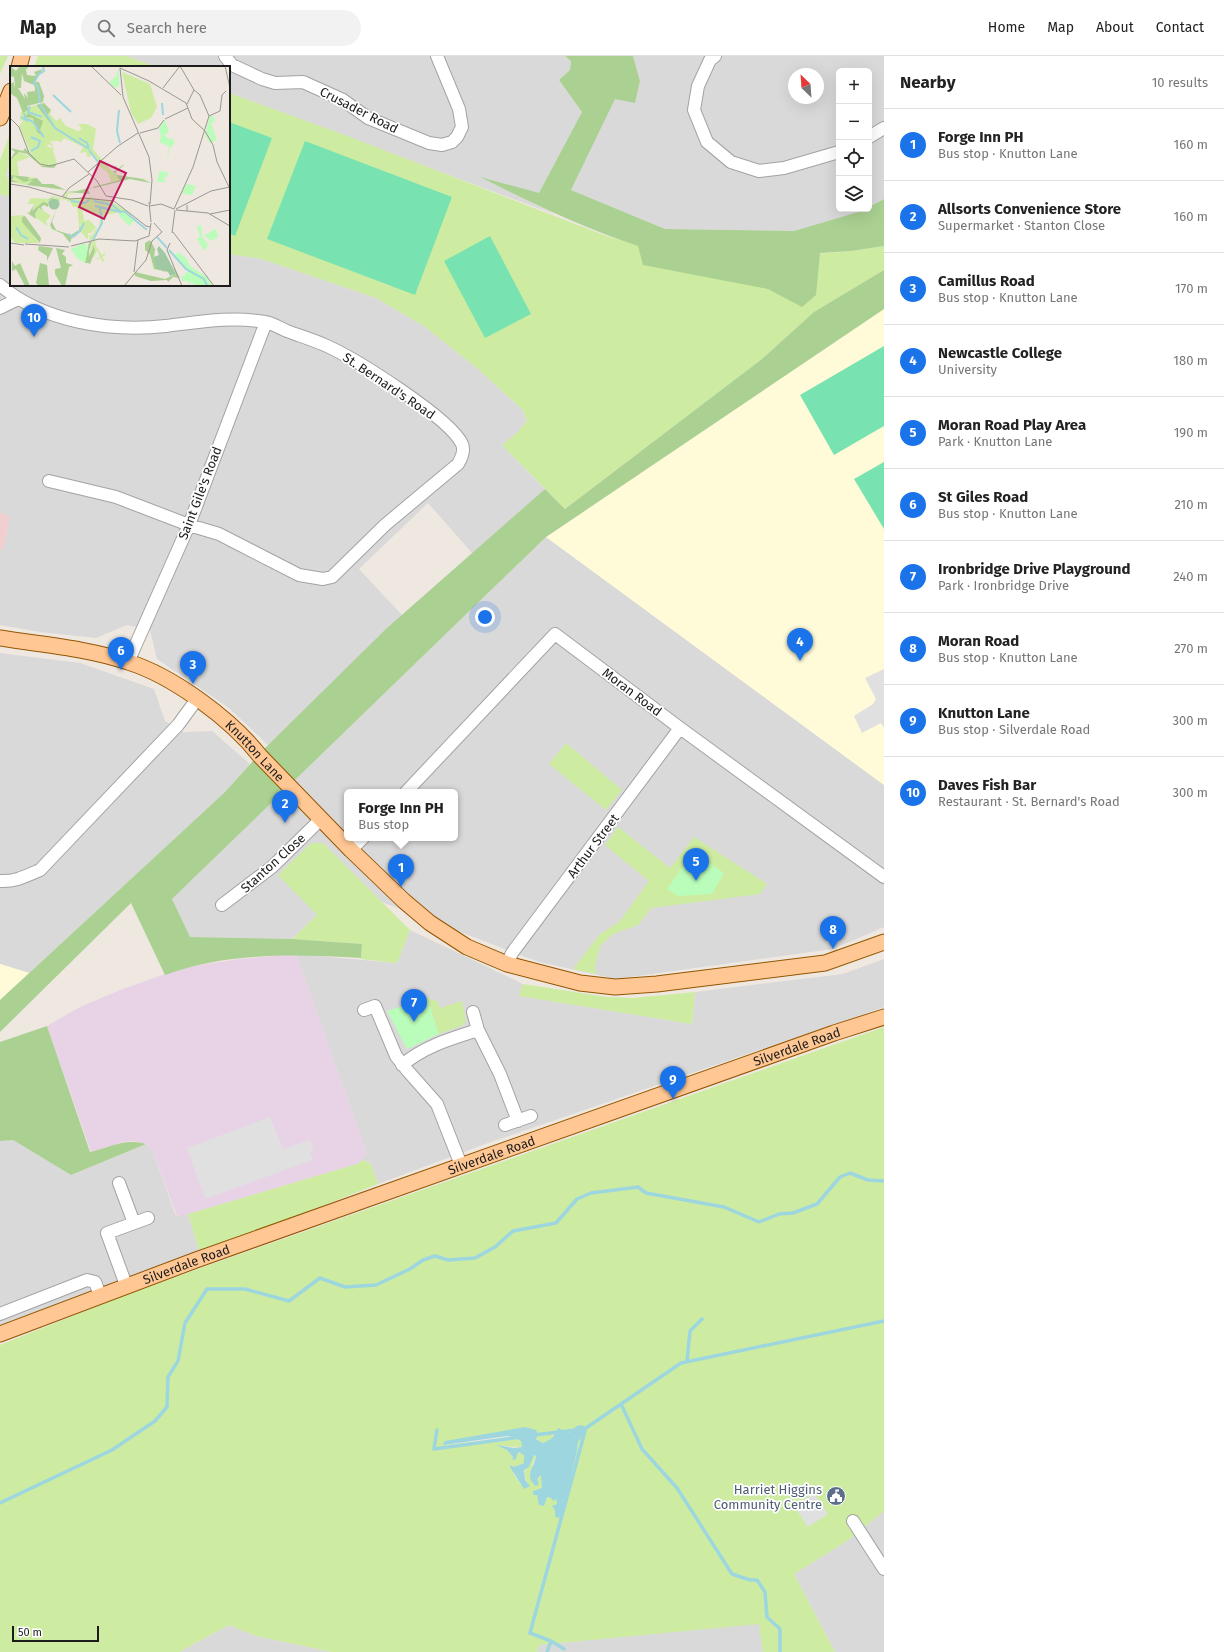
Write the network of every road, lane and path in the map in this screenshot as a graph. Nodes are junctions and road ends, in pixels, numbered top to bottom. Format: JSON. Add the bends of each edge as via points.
{"nodes":[{"id":1,"x":22,"y":56,"type":"edge"},
{"id":2,"x":225,"y":56,"type":"edge"},
{"id":3,"x":437,"y":56,"type":"edge"},
{"id":4,"x":715,"y":56,"type":"edge"},
{"id":5,"x":19,"y":66,"type":"edge"},
{"id":6,"x":10,"y":93,"type":"edge"},
{"id":7,"x":0,"y":118,"type":"edge"},
{"id":8,"x":884,"y":128,"type":"edge"},
{"id":9,"x":872,"y":135,"type":"edge"},
{"id":10,"x":836,"y":153,"type":"edge"},
{"id":11,"x":0,"y":285,"type":"edge"},
{"id":12,"x":18,"y":299,"type":"junction"},
{"id":13,"x":0,"y":308,"type":"edge"},
{"id":14,"x":266,"y":322,"type":"junction"},
{"id":15,"x":50,"y":481,"type":"dead end"},
{"id":16,"x":189,"y":525,"type":"junction"},
{"id":17,"x":0,"y":638,"type":"edge"},
{"id":18,"x":128,"y":662,"type":"junction"},
{"id":19,"x":197,"y":699,"type":"junction"},
{"id":20,"x":680,"y":728,"type":"junction"},
{"id":21,"x":409,"y":789,"type":"edge"},
{"id":22,"x":322,"y":819,"type":"junction"},
{"id":23,"x":360,"y":841,"type":"edge"},
{"id":24,"x":351,"y":850,"type":"junction"},
{"id":25,"x":884,"y":877,"type":"edge"},
{"id":26,"x":0,"y":880,"type":"edge"},
{"id":27,"x":222,"y":905,"type":"dead end"},
{"id":28,"x":884,"y":942,"type":"edge"},
{"id":29,"x":508,"y":964,"type":"junction"},
{"id":30,"x":364,"y":1010,"type":"dead end"},
{"id":31,"x":473,"y":1012,"type":"dead end"},
{"id":32,"x":884,"y":1017,"type":"edge"},
{"id":33,"x":478,"y":1030,"type":"junction"},
{"id":34,"x":402,"y":1065,"type":"junction"},
{"id":35,"x":531,"y":1116,"type":"dead end"},
{"id":36,"x":518,"y":1121,"type":"junction"},
{"id":37,"x":505,"y":1125,"type":"dead end"},
{"id":38,"x":461,"y":1165,"type":"junction"},
{"id":39,"x":119,"y":1183,"type":"dead end"},
{"id":40,"x":148,"y":1218,"type":"dead end"},
{"id":41,"x":134,"y":1223,"type":"junction"},
{"id":42,"x":126,"y":1285,"type":"junction"},
{"id":43,"x":98,"y":1289,"type":"junction"},
{"id":44,"x":0,"y":1314,"type":"edge"},
{"id":45,"x":0,"y":1334,"type":"edge"},
{"id":46,"x":853,"y":1520,"type":"dead end"},
{"id":47,"x":884,"y":1569,"type":"edge"}],
"edges":[{"from":1,"to":5,"type":"main road"},
{"from":2,"to":3,"type":"street","name":"Crusader Road","via":[[232,65],[262,79],[275,83],[303,82],[343,100],[368,118],[429,143],[442,145],[454,140],[462,127],[459,109]]},
{"from":4,"to":10,"type":"street","via":[[710,60],[698,86],[694,110],[707,142],[730,162],[759,171],[784,168]]},
{"from":6,"to":7,"type":"main road"},
{"from":8,"to":9,"type":"street"},
{"from":11,"to":12,"type":"street","name":"St. Bernard's Road"},
{"from":12,"to":13,"type":"street"},
{"from":12,"to":14,"type":"street","name":"St. Bernard's Road","via":[[54,315],[107,326],[164,326],[222,319]]},
{"from":14,"to":16,"type":"street","name":"Saint Gile's Road"},
{"from":14,"to":16,"type":"street","name":"St. Bernard's Road","via":[[328,346],[414,399],[454,431],[463,446],[462,457],[458,464],[385,526],[332,577],[324,579],[299,575],[219,534]]},
{"from":15,"to":16,"type":"street","name":"St. Bernard's Road","via":[[116,496]]},
{"from":16,"to":18,"type":"street","name":"Saint Gile's Road"},
{"from":17,"to":18,"type":"main road","name":"Knutton Lane","via":[[82,650]]},
{"from":18,"to":19,"type":"main road","name":"Knutton Lane","via":[[149,670]]},
{"from":19,"to":22,"type":"main road","name":"Knutton Lane","via":[[250,742],[260,756]]},
{"from":19,"to":26,"type":"street","via":[[178,724],[40,870],[23,878]]},
{"from":20,"to":21,"type":"street","name":"Moran Road","via":[[555,634]]},
{"from":20,"to":25,"type":"street","name":"Moran Road"},
{"from":20,"to":29,"type":"street","name":"Arthur Street","via":[[512,953]]},
{"from":22,"to":24,"type":"main road","name":"Knutton Lane"},
{"from":22,"to":27,"type":"street","name":"Stanton Close","via":[[272,867]]},
{"from":23,"to":24,"type":"street"},
{"from":24,"to":29,"type":"main road","name":"Knutton Lane","via":[[430,923],[467,947]]},
{"from":28,"to":29,"type":"main road","name":"Knutton Lane","via":[[825,963],[664,984],[615,987],[580,983]]},
{"from":30,"to":34,"type":"street","via":[[375,1006],[391,1046]]},
{"from":31,"to":33,"type":"street"},
{"from":32,"to":38,"type":"main road","name":"Silverdale Road"},
{"from":33,"to":34,"type":"street","via":[[432,1045]]},
{"from":33,"to":36,"type":"street","via":[[500,1074]]},
{"from":34,"to":38,"type":"street","via":[[437,1104]]},
{"from":35,"to":36,"type":"street"},
{"from":36,"to":37,"type":"street"},
{"from":38,"to":42,"type":"main road","name":"Silverdale Road"},
{"from":39,"to":41,"type":"street"},
{"from":40,"to":41,"type":"street"},
{"from":41,"to":42,"type":"street","via":[[107,1233]]},
{"from":42,"to":43,"type":"main road","name":"Silverdale Road"},
{"from":43,"to":44,"type":"street","name":"Silverdale Road","via":[[87,1280]]},
{"from":43,"to":45,"type":"main road","name":"Silverdale Road"},
{"from":46,"to":47,"type":"street"}]}
